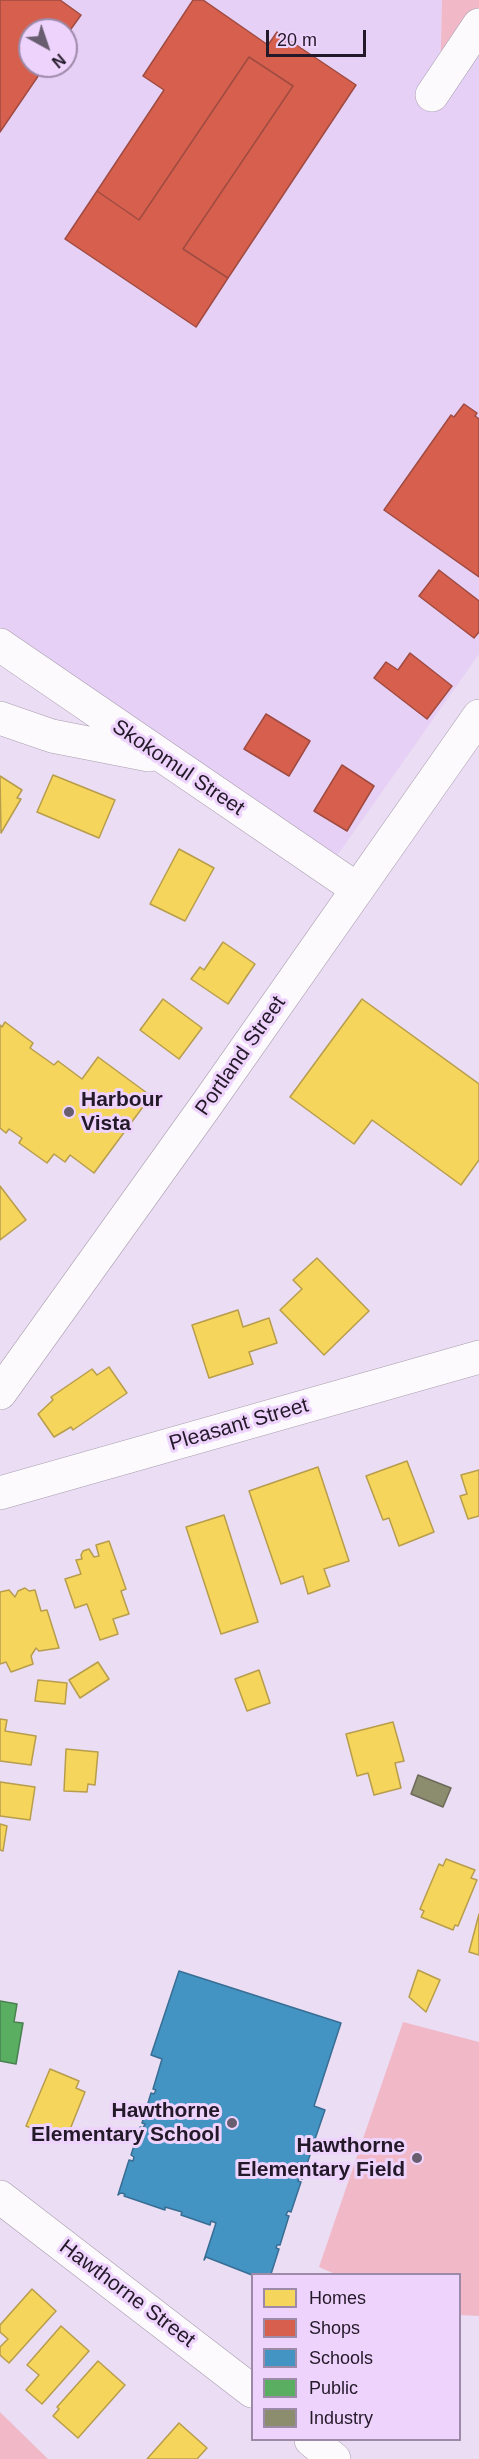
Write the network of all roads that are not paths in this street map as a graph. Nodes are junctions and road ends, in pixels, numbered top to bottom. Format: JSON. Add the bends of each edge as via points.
{"nodes":[{"id":1,"x":479,"y":25,"type":"edge"},
{"id":2,"x":432,"y":94,"type":"dead end"},
{"id":3,"x":0,"y":645,"type":"edge"},
{"id":4,"x":479,"y":716,"type":"edge"},
{"id":5,"x":0,"y":718,"type":"edge"},
{"id":6,"x":163,"y":758,"type":"junction"},
{"id":7,"x":357,"y":889,"type":"junction"},
{"id":8,"x":479,"y":1357,"type":"edge"},
{"id":9,"x":0,"y":1394,"type":"edge"},
{"id":10,"x":0,"y":1493,"type":"edge"},
{"id":11,"x":0,"y":2197,"type":"edge"},
{"id":12,"x":251,"y":2390,"type":"edge"},
{"id":13,"x":313,"y":2441,"type":"edge"},
{"id":14,"x":334,"y":2459,"type":"edge"}],
"edges":[{"from":1,"to":2,"type":"main road"},
{"from":3,"to":6,"type":"main road","name":"Skokomul Street"},
{"from":4,"to":7,"type":"main road","name":"Portland Street"},
{"from":5,"to":6,"type":"main road","via":[[52,736]]},
{"from":6,"to":7,"type":"main road","name":"Skokomul Street"},
{"from":7,"to":9,"type":"main road","name":"Portland Street"},
{"from":8,"to":10,"type":"main road","name":"Pleasant Street"},
{"from":11,"to":12,"type":"main road","name":"Hawthorne Street"},
{"from":13,"to":14,"type":"main road"}]}
